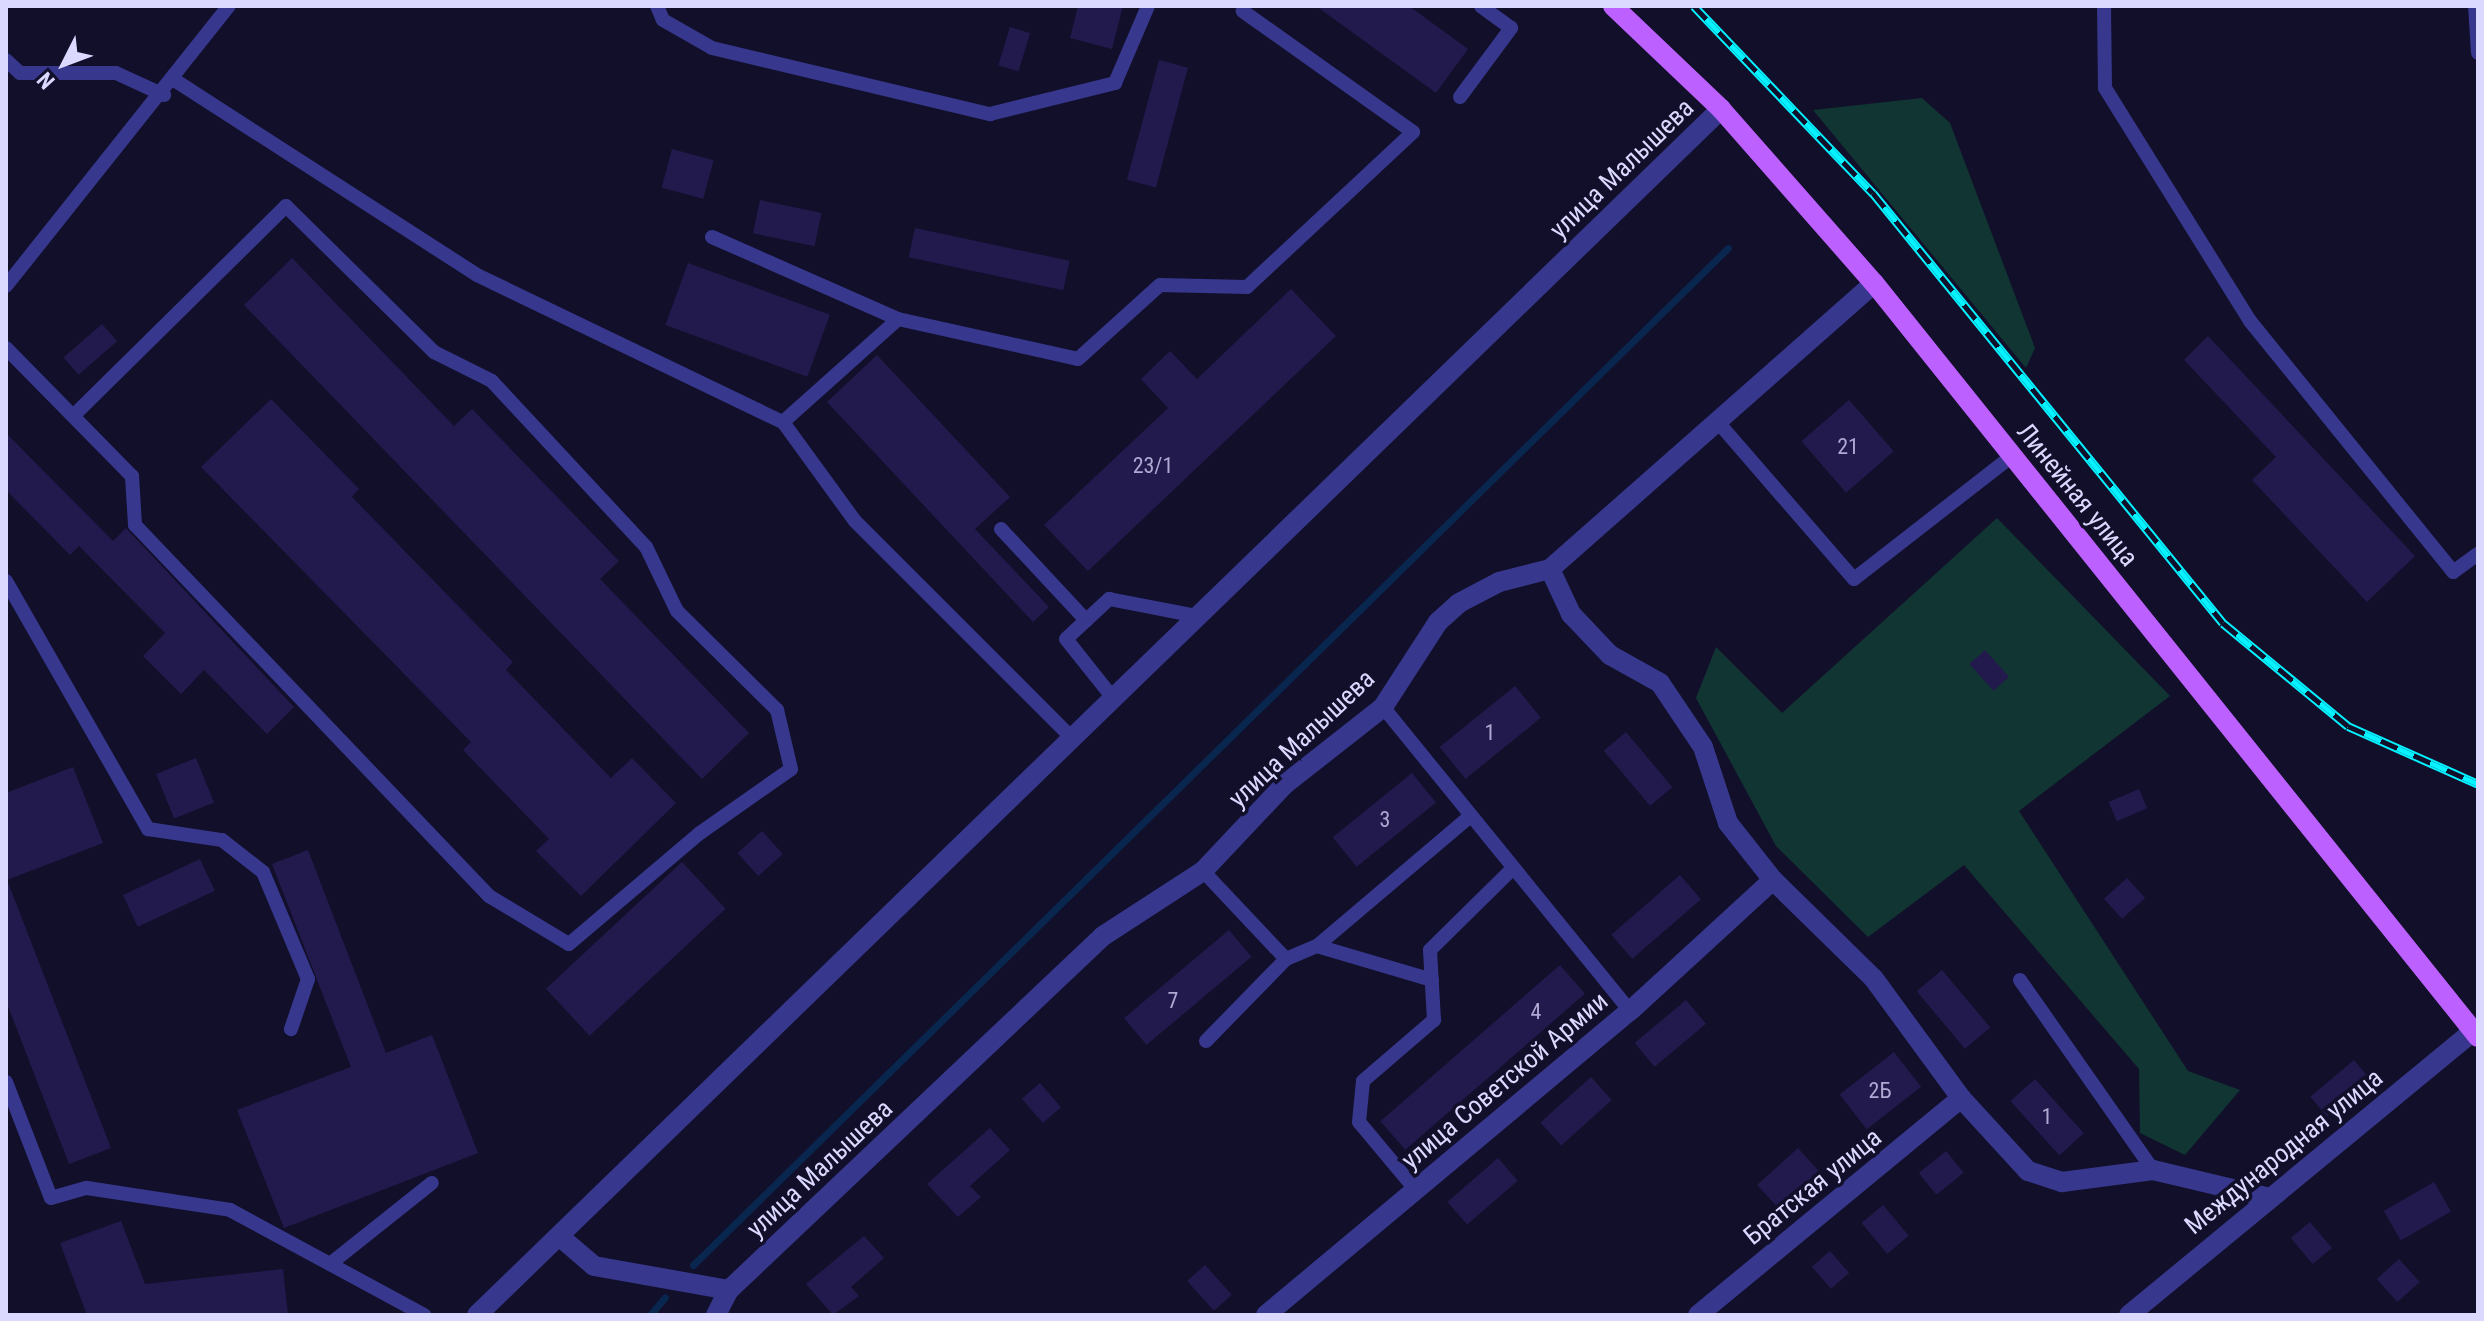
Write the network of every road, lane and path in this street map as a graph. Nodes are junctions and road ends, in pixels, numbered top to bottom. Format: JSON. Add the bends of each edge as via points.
{"nodes":[{"id":1,"x":229,"y":6,"type":"edge"},
{"id":2,"x":657,"y":6,"type":"edge"},
{"id":3,"x":1148,"y":6,"type":"edge"},
{"id":4,"x":1481,"y":6,"type":"edge"},
{"id":5,"x":1613,"y":6,"type":"edge"},
{"id":6,"x":2104,"y":6,"type":"edge"},
{"id":7,"x":2475,"y":6,"type":"edge"},
{"id":8,"x":1243,"y":11,"type":"dead end"},
{"id":9,"x":2478,"y":53,"type":"edge"},
{"id":10,"x":6,"y":60,"type":"edge"},
{"id":11,"x":176,"y":81,"type":"junction"},
{"id":12,"x":164,"y":95,"type":"junction"},
{"id":13,"x":1460,"y":97,"type":"dead end"},
{"id":14,"x":1721,"y":109,"type":"junction"},
{"id":15,"x":712,"y":237,"type":"dead end"},
{"id":16,"x":1874,"y":283,"type":"junction"},
{"id":17,"x":7,"y":284,"type":"edge"},
{"id":18,"x":898,"y":319,"type":"junction"},
{"id":19,"x":6,"y":348,"type":"edge"},
{"id":20,"x":73,"y":416,"type":"junction"},
{"id":21,"x":1717,"y":421,"type":"junction"},
{"id":22,"x":783,"y":422,"type":"junction"},
{"id":23,"x":2012,"y":456,"type":"junction"},
{"id":24,"x":1001,"y":529,"type":"dead end"},
{"id":25,"x":2478,"y":554,"type":"edge"},
{"id":26,"x":1550,"y":569,"type":"junction"},
{"id":27,"x":6,"y":581,"type":"edge"},
{"id":28,"x":1197,"y":616,"type":"junction"},
{"id":29,"x":1086,"y":620,"type":"junction"},
{"id":30,"x":1113,"y":698,"type":"junction"},
{"id":31,"x":1383,"y":707,"type":"junction"},
{"id":32,"x":1072,"y":738,"type":"junction"},
{"id":33,"x":1469,"y":817,"type":"junction"},
{"id":34,"x":1511,"y":870,"type":"junction"},
{"id":35,"x":1203,"y":871,"type":"junction"},
{"id":36,"x":1773,"y":880,"type":"junction"},
{"id":37,"x":1317,"y":946,"type":"junction"},
{"id":38,"x":1286,"y":959,"type":"junction"},
{"id":39,"x":1432,"y":980,"type":"junction"},
{"id":40,"x":2020,"y":980,"type":"dead end"},
{"id":41,"x":1630,"y":1011,"type":"junction"},
{"id":42,"x":291,"y":1029,"type":"dead end"},
{"id":43,"x":2476,"y":1034,"type":"edge"},
{"id":44,"x":1206,"y":1041,"type":"dead end"},
{"id":45,"x":6,"y":1082,"type":"edge"},
{"id":46,"x":1961,"y":1098,"type":"junction"},
{"id":47,"x":2153,"y":1170,"type":"junction"},
{"id":48,"x":432,"y":1183,"type":"dead end"},
{"id":49,"x":1415,"y":1189,"type":"junction"},
{"id":50,"x":2266,"y":1197,"type":"junction"},
{"id":51,"x":559,"y":1236,"type":"junction"},
{"id":52,"x":330,"y":1264,"type":"junction"},
{"id":53,"x":729,"y":1290,"type":"junction"},
{"id":54,"x":424,"y":1315,"type":"edge"},
{"id":55,"x":477,"y":1315,"type":"edge"},
{"id":56,"x":716,"y":1315,"type":"edge"},
{"id":57,"x":1266,"y":1315,"type":"edge"},
{"id":58,"x":1698,"y":1315,"type":"edge"},
{"id":59,"x":2129,"y":1315,"type":"edge"}],
"edges":[{"from":1,"to":11,"type":"lane"},
{"from":2,"to":3,"type":"lane","via":[[663,20],[712,48],[990,114],[1115,83]]},
{"from":4,"to":13,"type":"lane","via":[[1511,28]]},
{"from":5,"to":14,"type":"main road","name":"Линейная улица"},
{"from":6,"to":25,"type":"lane","via":[[2105,88],[2250,321],[2453,572]]},
{"from":7,"to":9,"type":"lane"},
{"from":8,"to":18,"type":"lane","via":[[1413,132],[1247,287],[1160,285],[1078,359]]},
{"from":10,"to":12,"type":"lane","via":[[20,73],[116,73]]},
{"from":11,"to":12,"type":"lane"},
{"from":11,"to":22,"type":"lane","via":[[320,181],[477,275]]},
{"from":12,"to":17,"type":"lane"},
{"from":14,"to":16,"type":"main road","name":"Линейная улица"},
{"from":14,"to":28,"type":"street","name":"улица Малышева"},
{"from":15,"to":18,"type":"lane"},
{"from":16,"to":21,"type":"street","name":"улица Малышева"},
{"from":16,"to":23,"type":"main road","name":"Линейная улица"},
{"from":18,"to":22,"type":"lane"},
{"from":19,"to":20,"type":"lane"},
{"from":20,"to":20,"type":"lane","via":[[132,476],[135,525],[489,896],[569,944],[700,833],[791,769],[777,710],[677,611],[646,547],[492,381],[434,352],[286,206]]},
{"from":21,"to":23,"type":"lane","via":[[1854,579]]},
{"from":21,"to":26,"type":"street","name":"улица Малышева"},
{"from":22,"to":32,"type":"lane","via":[[855,521]]},
{"from":23,"to":43,"type":"main road","name":"Линейная улица"},
{"from":24,"to":29,"type":"lane"},
{"from":26,"to":31,"type":"street","name":"улица Малышева","via":[[1459,603],[1438,622]]},
{"from":26,"to":36,"type":"street","via":[[1571,614],[1610,655],[1660,683],[1703,747],[1728,823]]},
{"from":27,"to":42,"type":"lane","via":[[148,829],[222,840],[263,872],[308,979]]},
{"from":28,"to":29,"type":"lane","via":[[1109,599]]},
{"from":28,"to":30,"type":"street","name":"улица Малышева"},
{"from":29,"to":30,"type":"lane","via":[[1066,639]]},
{"from":30,"to":32,"type":"street","name":"улица Малышева"},
{"from":31,"to":33,"type":"lane"},
{"from":31,"to":35,"type":"street","name":"улица Малышева","via":[[1284,785]]},
{"from":32,"to":51,"type":"street","name":"улица Малышева"},
{"from":33,"to":34,"type":"lane"},
{"from":33,"to":37,"type":"lane"},
{"from":34,"to":39,"type":"lane","via":[[1430,950]]},
{"from":34,"to":41,"type":"lane"},
{"from":35,"to":38,"type":"lane"},
{"from":35,"to":53,"type":"street","name":"улица Малышева","via":[[1103,936]]},
{"from":36,"to":41,"type":"street","name":"улица Советской Армии"},
{"from":36,"to":46,"type":"street","via":[[1874,979]]},
{"from":37,"to":38,"type":"lane"},
{"from":37,"to":39,"type":"lane"},
{"from":38,"to":44,"type":"lane"},
{"from":39,"to":49,"type":"lane","via":[[1434,1020],[1363,1081],[1359,1122]]},
{"from":40,"to":47,"type":"lane"},
{"from":41,"to":49,"type":"street","name":"улица Советской Армии"},
{"from":43,"to":50,"type":"street","name":"Международная улица"},
{"from":45,"to":52,"type":"lane","via":[[51,1198],[87,1188],[230,1210]]},
{"from":46,"to":47,"type":"street","via":[[2028,1171],[2062,1182]]},
{"from":46,"to":58,"type":"street","name":"Братская улица"},
{"from":47,"to":50,"type":"street"},
{"from":48,"to":52,"type":"lane"},
{"from":49,"to":57,"type":"street","name":"улица Советской Армии"},
{"from":50,"to":59,"type":"street","name":"Международная улица"},
{"from":51,"to":53,"type":"street","via":[[594,1266]]},
{"from":51,"to":55,"type":"street","name":"улица Малышева"},
{"from":52,"to":54,"type":"lane"},
{"from":53,"to":56,"type":"street","name":"улица Малышева"}]}
